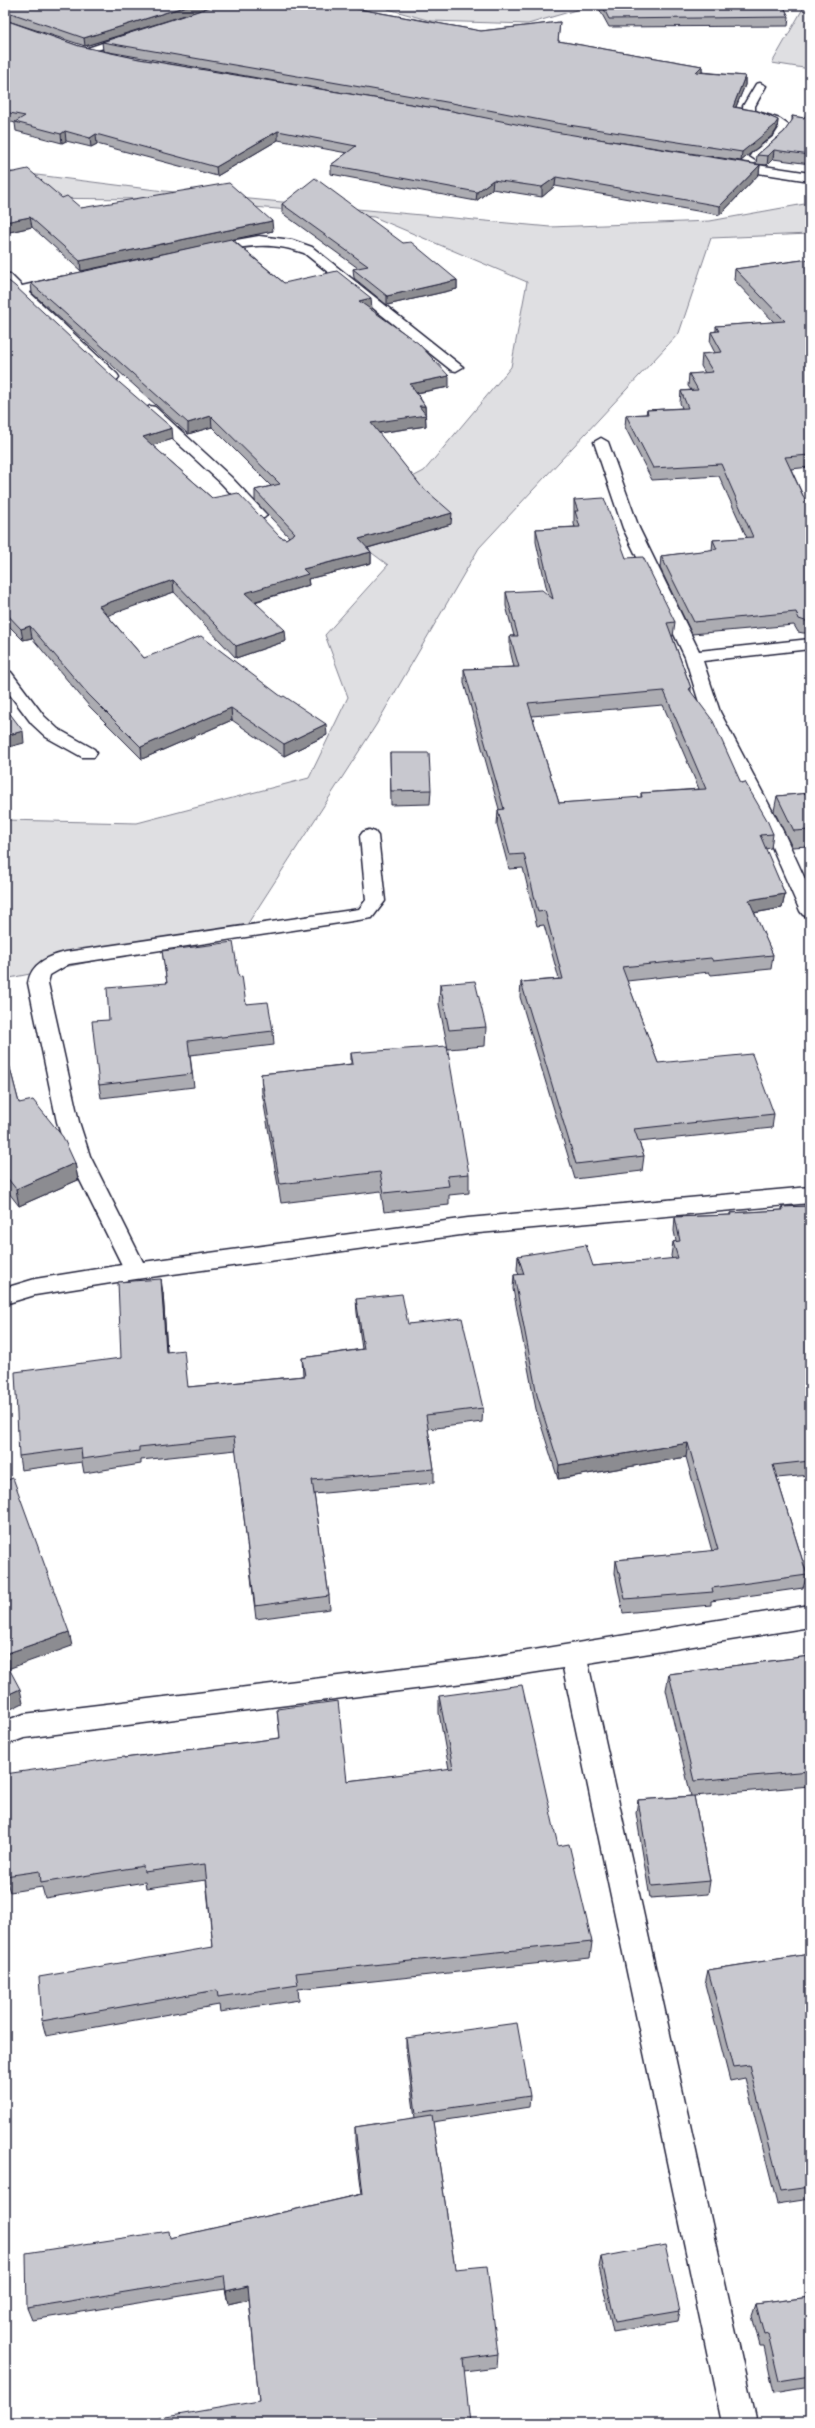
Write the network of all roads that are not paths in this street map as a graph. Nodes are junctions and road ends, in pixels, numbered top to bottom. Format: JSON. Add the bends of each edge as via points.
{"nodes":[{"id":1,"x":144,"y":33,"type":"edge"},
{"id":2,"x":105,"y":56,"type":"edge"},
{"id":3,"x":760,"y":86,"type":"dead end"},
{"id":4,"x":722,"y":163,"type":"edge"},
{"id":5,"x":743,"y":167,"type":"junction"},
{"id":6,"x":810,"y":177,"type":"edge"},
{"id":7,"x":198,"y":251,"type":"edge"},
{"id":8,"x":5,"y":276,"type":"edge"},
{"id":9,"x":74,"y":278,"type":"edge"},
{"id":10,"x":20,"y":290,"type":"junction"},
{"id":11,"x":456,"y":367,"type":"dead end"},
{"id":12,"x":120,"y":384,"type":"edge"},
{"id":13,"x":138,"y":400,"type":"edge"},
{"id":14,"x":602,"y":442,"type":"dead end"},
{"id":15,"x":271,"y":528,"type":"edge"},
{"id":16,"x":810,"y":644,"type":"edge"},
{"id":17,"x":693,"y":657,"type":"junction"},
{"id":18,"x":5,"y":676,"type":"edge"},
{"id":19,"x":88,"y":753,"type":"dead end"},
{"id":20,"x":369,"y":836,"type":"dead end"},
{"id":21,"x":804,"y":885,"type":"edge"},
{"id":22,"x":810,"y":912,"type":"edge"},
{"id":23,"x":810,"y":1195,"type":"edge"},
{"id":24,"x":136,"y":1271,"type":"junction"},
{"id":25,"x":5,"y":1296,"type":"edge"},
{"id":26,"x":810,"y":1616,"type":"edge"},
{"id":27,"x":573,"y":1655,"type":"junction"},
{"id":28,"x":5,"y":1733,"type":"edge"},
{"id":29,"x":740,"y":2423,"type":"edge"}],
"edges":[{"from":1,"to":2,"type":"street","via":[[80,50]]},
{"from":3,"to":5,"type":"street","via":[[749,106],[750,113],[776,121],[785,127],[778,138]]},
{"from":4,"to":5,"type":"street"},
{"from":5,"to":6,"type":"street"},
{"from":7,"to":11,"type":"street","via":[[258,240],[292,244],[308,250]]},
{"from":8,"to":10,"type":"street"},
{"from":9,"to":10,"type":"street"},
{"from":10,"to":12,"type":"street"},
{"from":13,"to":15,"type":"street","via":[[226,480]]},
{"from":14,"to":17,"type":"street","via":[[631,528]]},
{"from":16,"to":17,"type":"street"},
{"from":17,"to":21,"type":"street","via":[[711,712]]},
{"from":18,"to":19,"type":"street","via":[[38,720],[52,733]]},
{"from":20,"to":24,"type":"street","via":[[376,900],[365,914],[66,958],[50,964],[38,977],[68,1122],[79,1156]]},
{"from":21,"to":22,"type":"street"},
{"from":23,"to":24,"type":"street","via":[[468,1226]]},
{"from":24,"to":25,"type":"street","via":[[35,1288]]},
{"from":26,"to":27,"type":"street"},
{"from":27,"to":28,"type":"street","via":[[479,1670],[24,1726]]},
{"from":27,"to":29,"type":"street"}]}
